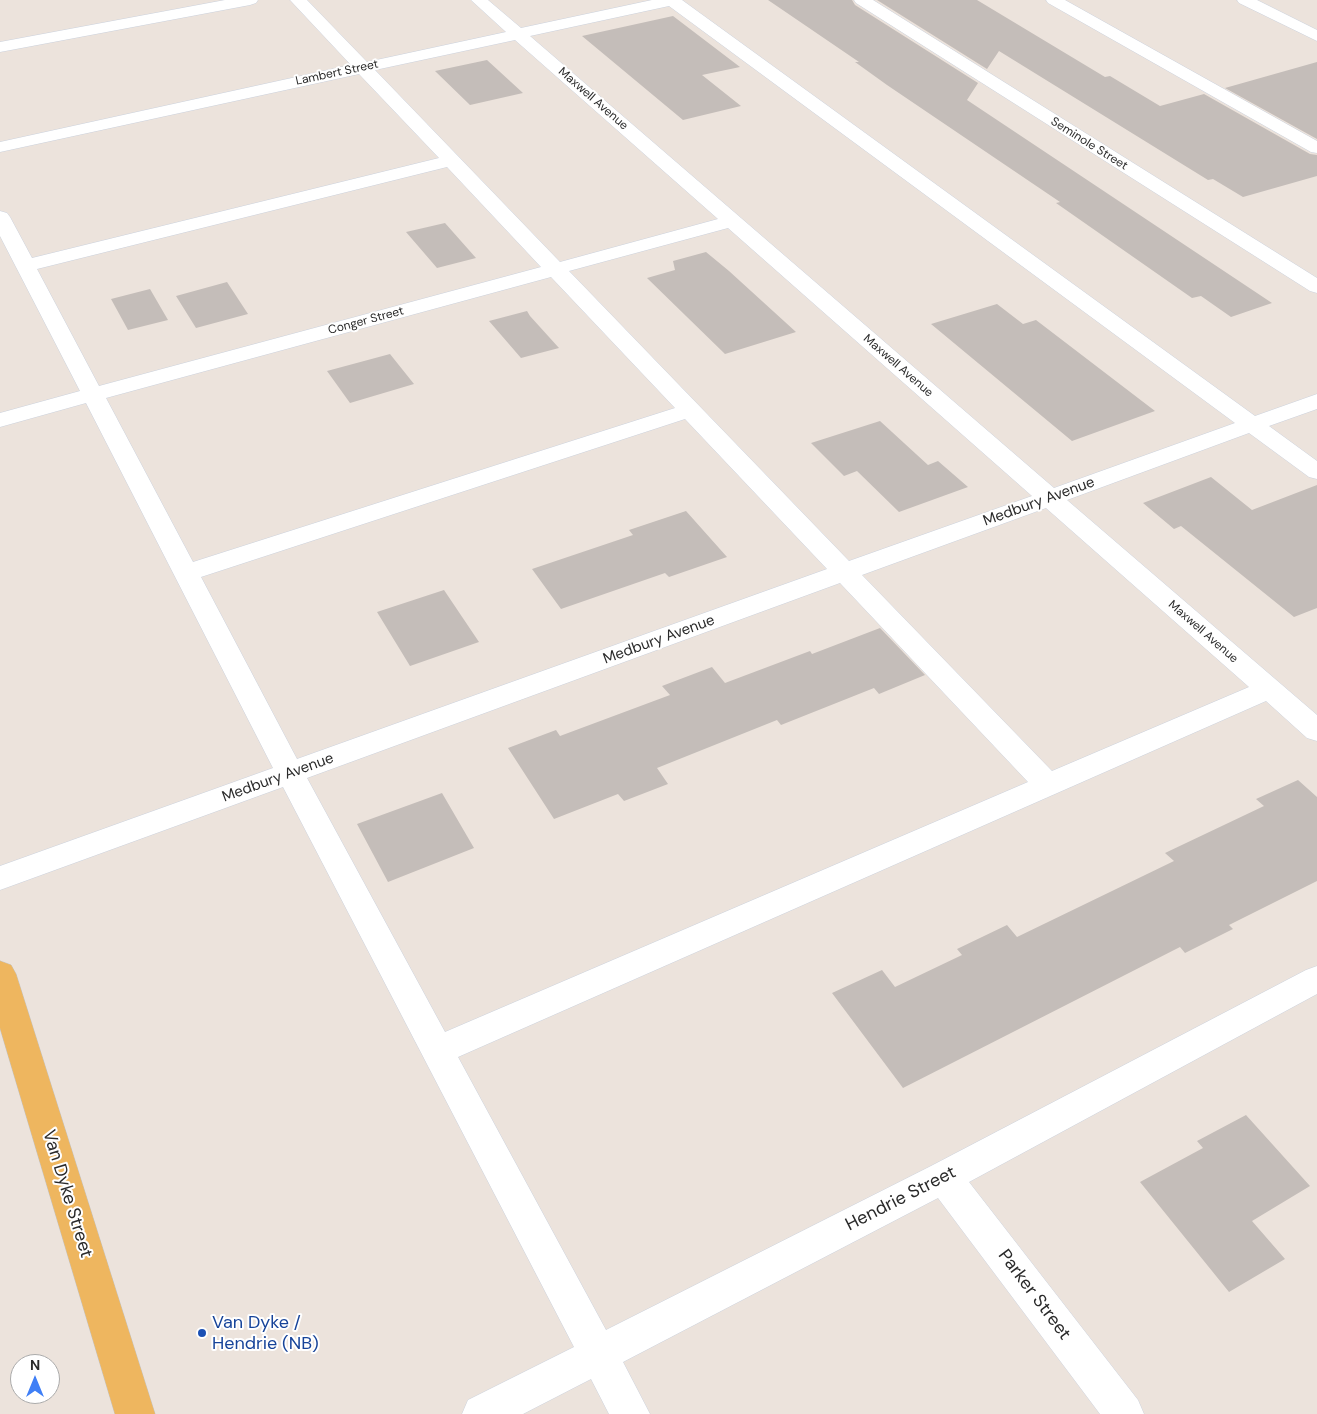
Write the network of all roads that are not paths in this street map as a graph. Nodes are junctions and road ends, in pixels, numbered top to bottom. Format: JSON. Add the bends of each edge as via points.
{"nodes":[{"id":1,"x":250,"y":0,"type":"edge"},
{"id":2,"x":298,"y":0,"type":"edge"},
{"id":3,"x":479,"y":0,"type":"edge"},
{"id":4,"x":672,"y":0,"type":"edge"},
{"id":5,"x":862,"y":0,"type":"edge"},
{"id":6,"x":1054,"y":0,"type":"edge"},
{"id":7,"x":1246,"y":0,"type":"edge"},
{"id":8,"x":518,"y":34,"type":"junction"},
{"id":9,"x":1317,"y":36,"type":"edge"},
{"id":10,"x":0,"y":47,"type":"edge"},
{"id":11,"x":362,"y":68,"type":"junction"},
{"id":12,"x":0,"y":147,"type":"edge"},
{"id":13,"x":1317,"y":148,"type":"edge"},
{"id":14,"x":452,"y":161,"type":"junction"},
{"id":15,"x":0,"y":217,"type":"edge"},
{"id":16,"x":732,"y":221,"type":"junction"},
{"id":17,"x":25,"y":266,"type":"junction"},
{"id":18,"x":555,"y":269,"type":"junction"},
{"id":19,"x":1317,"y":287,"type":"edge"},
{"id":20,"x":93,"y":395,"type":"junction"},
{"id":21,"x":1317,"y":401,"type":"edge"},
{"id":22,"x":692,"y":410,"type":"junction"},
{"id":23,"x":0,"y":420,"type":"edge"},
{"id":24,"x":1252,"y":424,"type":"junction"},
{"id":25,"x":1317,"y":472,"type":"edge"},
{"id":26,"x":1049,"y":498,"type":"junction"},
{"id":27,"x":846,"y":572,"type":"junction"},
{"id":28,"x":186,"y":573,"type":"junction"},
{"id":29,"x":1269,"y":689,"type":"junction"},
{"id":30,"x":1317,"y":731,"type":"edge"},
{"id":31,"x":291,"y":774,"type":"junction"},
{"id":32,"x":1048,"y":785,"type":"junction"},
{"id":33,"x":0,"y":878,"type":"edge"},
{"id":34,"x":0,"y":974,"type":"edge"},
{"id":35,"x":1317,"y":979,"type":"edge"},
{"id":36,"x":437,"y":1051,"type":"junction"},
{"id":37,"x":944,"y":1176,"type":"junction"},
{"id":38,"x":597,"y":1354,"type":"junction"},
{"id":39,"x":135,"y":1414,"type":"edge"},
{"id":40,"x":482,"y":1414,"type":"edge"},
{"id":41,"x":630,"y":1414,"type":"edge"},
{"id":42,"x":1124,"y":1414,"type":"edge"}],
"edges":[{"from":1,"to":10,"type":"street"},
{"from":2,"to":11,"type":"street"},
{"from":3,"to":8,"type":"street","name":"Maxwell Avenue"},
{"from":4,"to":8,"type":"street","name":"Lambert Street"},
{"from":4,"to":24,"type":"street"},
{"from":5,"to":19,"type":"street","name":"Seminole Street"},
{"from":6,"to":13,"type":"street"},
{"from":7,"to":9,"type":"street"},
{"from":8,"to":11,"type":"street","name":"Lambert Street"},
{"from":8,"to":16,"type":"street","name":"Maxwell Avenue"},
{"from":11,"to":12,"type":"street","name":"Lambert Street"},
{"from":11,"to":14,"type":"street"},
{"from":14,"to":17,"type":"street"},
{"from":14,"to":18,"type":"street"},
{"from":15,"to":17,"type":"street"},
{"from":16,"to":18,"type":"street","name":"Conger Street"},
{"from":16,"to":26,"type":"street","name":"Maxwell Avenue"},
{"from":17,"to":20,"type":"street"},
{"from":18,"to":20,"type":"street","name":"Conger Street"},
{"from":18,"to":22,"type":"street"},
{"from":20,"to":23,"type":"street","name":"Conger Street"},
{"from":20,"to":28,"type":"street"},
{"from":21,"to":24,"type":"street","name":"Medbury Avenue"},
{"from":22,"to":27,"type":"street"},
{"from":22,"to":28,"type":"street"},
{"from":24,"to":25,"type":"street"},
{"from":24,"to":26,"type":"street","name":"Medbury Avenue"},
{"from":26,"to":27,"type":"street","name":"Medbury Avenue"},
{"from":26,"to":29,"type":"street","name":"Maxwell Avenue"},
{"from":27,"to":31,"type":"street","name":"Medbury Avenue"},
{"from":27,"to":32,"type":"street"},
{"from":28,"to":31,"type":"street"},
{"from":29,"to":30,"type":"street","name":"Maxwell Avenue"},
{"from":29,"to":32,"type":"street"},
{"from":31,"to":33,"type":"street","name":"Medbury Avenue"},
{"from":31,"to":36,"type":"street"},
{"from":32,"to":36,"type":"street"},
{"from":34,"to":39,"type":"main road","name":"Van Dyke Street"},
{"from":35,"to":37,"type":"street","name":"Hendrie Street"},
{"from":36,"to":38,"type":"street"},
{"from":37,"to":38,"type":"street","name":"Hendrie Street"},
{"from":37,"to":42,"type":"street","name":"Parker Street"},
{"from":38,"to":40,"type":"street","name":"Hendrie Street"},
{"from":38,"to":41,"type":"street"}]}
